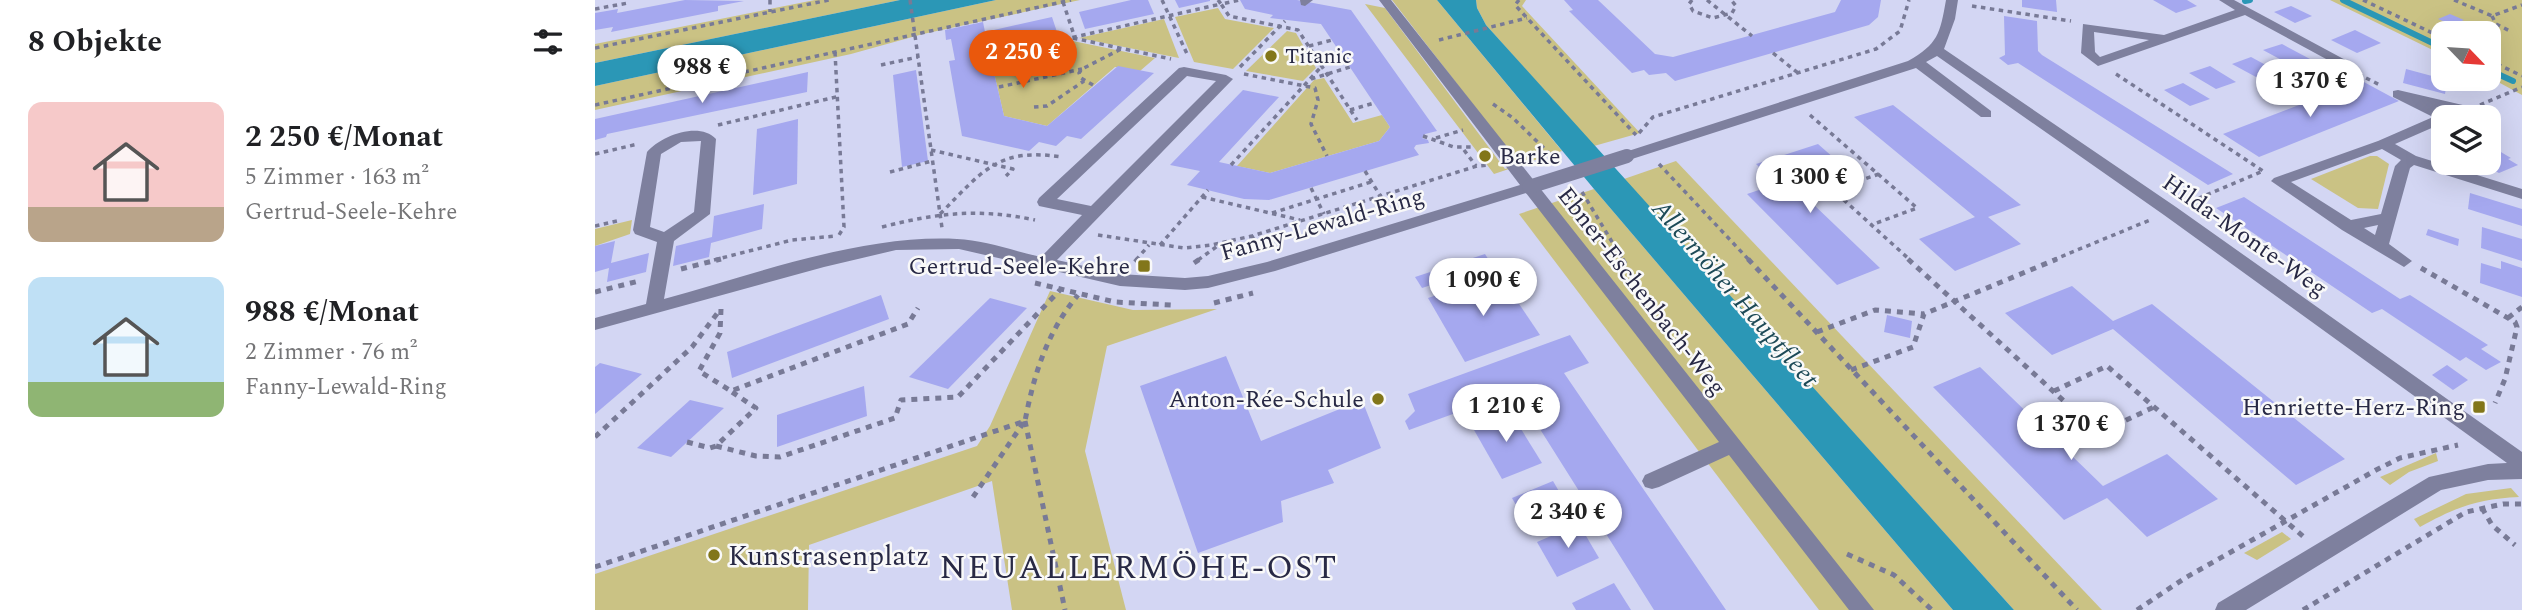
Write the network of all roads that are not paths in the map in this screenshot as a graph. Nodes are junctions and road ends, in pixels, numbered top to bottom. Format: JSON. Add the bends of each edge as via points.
{"nodes":[{"id":1,"x":1385,"y":0,"type":"edge"},
{"id":2,"x":1952,"y":0,"type":"edge"},
{"id":3,"x":2225,"y":0,"type":"edge"},
{"id":4,"x":2245,"y":11,"type":"junction"},
{"id":5,"x":2162,"y":38,"type":"junction"},
{"id":6,"x":1937,"y":50,"type":"junction"},
{"id":7,"x":1917,"y":62,"type":"junction"},
{"id":8,"x":2344,"y":63,"type":"road end"},
{"id":9,"x":1986,"y":114,"type":"dead end"},
{"id":10,"x":2443,"y":116,"type":"edge"},
{"id":11,"x":2431,"y":122,"type":"edge"},
{"id":12,"x":2383,"y":144,"type":"junction"},
{"id":13,"x":2411,"y":159,"type":"junction"},
{"id":14,"x":1529,"y":187,"type":"junction"},
{"id":15,"x":2522,"y":194,"type":"edge"},
{"id":16,"x":1093,"y":212,"type":"junction"},
{"id":17,"x":2388,"y":218,"type":"junction"},
{"id":18,"x":2348,"y":226,"type":"junction"},
{"id":19,"x":666,"y":239,"type":"junction"},
{"id":20,"x":2380,"y":246,"type":"junction"},
{"id":21,"x":2404,"y":261,"type":"road end"},
{"id":22,"x":1044,"y":263,"type":"junction"},
{"id":23,"x":654,"y":309,"type":"junction"},
{"id":24,"x":595,"y":324,"type":"edge"},
{"id":25,"x":1732,"y":445,"type":"junction"},
{"id":26,"x":2522,"y":463,"type":"edge"},
{"id":27,"x":2522,"y":471,"type":"edge"},
{"id":28,"x":1652,"y":481,"type":"dead end"},
{"id":29,"x":1863,"y":610,"type":"edge"},
{"id":30,"x":2226,"y":610,"type":"edge"}],
"edges":[{"from":1,"to":14,"type":"street","name":"Ebner-Eschenbach-Weg"},
{"from":2,"to":6,"type":"street"},
{"from":3,"to":4,"type":"street"},
{"from":4,"to":5,"type":"street"},
{"from":4,"to":8,"type":"street"},
{"from":5,"to":5,"type":"street","via":[[2088,27],[2088,53],[2098,62]]},
{"from":6,"to":7,"type":"street","name":"Fanny-Lewald-Ring"},
{"from":6,"to":26,"type":"street","name":"Hilda-Monte-Weg"},
{"from":7,"to":9,"type":"street"},
{"from":7,"to":14,"type":"street","name":"Fanny-Lewald-Ring","bridge":true,"via":[[1649,149],[1628,148]]},
{"from":10,"to":10,"type":"street","via":[[2462,109],[2398,94]]},
{"from":11,"to":12,"type":"street"},
{"from":12,"to":13,"type":"street"},
{"from":12,"to":18,"type":"street","via":[[2279,181]]},
{"from":13,"to":15,"type":"street"},
{"from":13,"to":17,"type":"street","via":[[2403,166]]},
{"from":14,"to":22,"type":"street","name":"Fanny-Lewald-Ring","via":[[1208,282],[1143,283]]},
{"from":14,"to":25,"type":"street","name":"Ebner-Eschenbach-Weg"},
{"from":16,"to":16,"type":"street","via":[[1226,79],[1184,71],[1045,202]]},
{"from":16,"to":22,"type":"street"},
{"from":17,"to":18,"type":"street"},
{"from":17,"to":20,"type":"street"},
{"from":18,"to":20,"type":"street"},
{"from":19,"to":19,"type":"street","via":[[702,214],[709,139],[704,135],[677,138],[653,152],[641,230]]},
{"from":19,"to":23,"type":"street"},
{"from":20,"to":21,"type":"street"},
{"from":22,"to":23,"type":"street","name":"Fanny-Lewald-Ring","via":[[977,247],[896,245]]},
{"from":23,"to":24,"type":"street","name":"Fanny-Lewald-Ring"},
{"from":25,"to":28,"type":"street"},
{"from":25,"to":29,"type":"street","name":"Ebner-Eschenbach-Weg"},
{"from":27,"to":30,"type":"street","via":[[2488,472],[2436,483]]}]}
